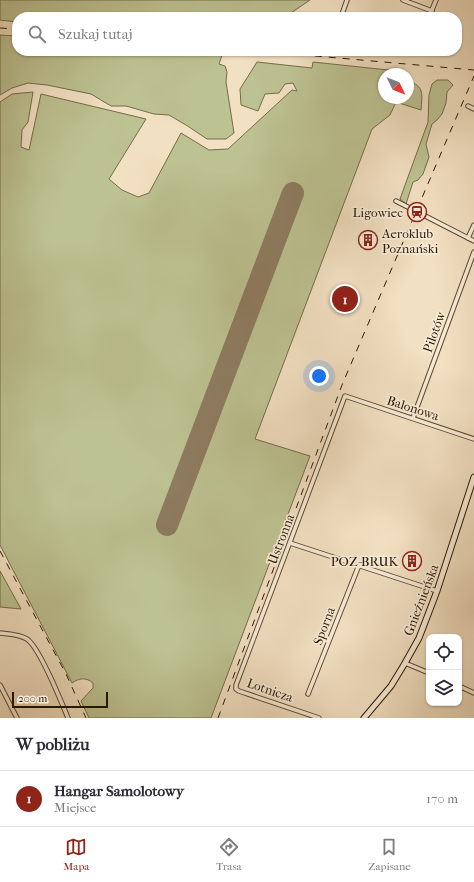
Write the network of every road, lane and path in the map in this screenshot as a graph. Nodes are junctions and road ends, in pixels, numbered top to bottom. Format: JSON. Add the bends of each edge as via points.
{"nodes":[{"id":1,"x":347,"y":0,"type":"edge"},
{"id":2,"x":403,"y":0,"type":"edge"},
{"id":3,"x":436,"y":0,"type":"edge"},
{"id":4,"x":432,"y":11,"type":"joint"},
{"id":5,"x":343,"y":12,"type":"edge"},
{"id":6,"x":468,"y":106,"type":"dead end"},
{"id":7,"x":474,"y":109,"type":"edge"},
{"id":8,"x":396,"y":201,"type":"dead end"},
{"id":9,"x":474,"y":225,"type":"edge"},
{"id":10,"x":468,"y":238,"type":"junction"},
{"id":11,"x":474,"y":241,"type":"edge"},
{"id":12,"x":474,"y":252,"type":"edge"},
{"id":13,"x":345,"y":396,"type":"joint"},
{"id":14,"x":413,"y":418,"type":"junction"},
{"id":15,"x":474,"y":439,"type":"edge"},
{"id":16,"x":474,"y":477,"type":"edge"},
{"id":17,"x":290,"y":543,"type":"junction"},
{"id":18,"x":359,"y":565,"type":"junction"},
{"id":19,"x":437,"y":591,"type":"junction"},
{"id":20,"x":0,"y":633,"type":"edge"},
{"id":21,"x":406,"y":663,"type":"junction"},
{"id":22,"x":426,"y":672,"type":"edge"},
{"id":23,"x":0,"y":685,"type":"edge"},
{"id":24,"x":462,"y":687,"type":"edge"},
{"id":25,"x":236,"y":689,"type":"joint"},
{"id":26,"x":474,"y":693,"type":"edge"},
{"id":27,"x":308,"y":694,"type":"dead end"},
{"id":28,"x":17,"y":718,"type":"edge"},
{"id":29,"x":68,"y":718,"type":"edge"},
{"id":30,"x":319,"y":718,"type":"edge"},
{"id":31,"x":364,"y":718,"type":"edge"}],
"edges":[{"from":1,"to":5,"type":"street"},
{"from":2,"to":4,"type":"street"},
{"from":3,"to":4,"type":"street"},
{"from":6,"to":7,"type":"street"},
{"from":8,"to":10,"type":"street"},
{"from":9,"to":10,"type":"street"},
{"from":10,"to":11,"type":"street"},
{"from":12,"to":14,"type":"street","name":"Pilotów"},
{"from":13,"to":14,"type":"street","name":"Balonowa"},
{"from":13,"to":17,"type":"street","name":"Ustronna"},
{"from":14,"to":15,"type":"street","name":"Balonowa"},
{"from":16,"to":19,"type":"main road","name":"Gnieźnieńska"},
{"from":17,"to":18,"type":"street"},
{"from":17,"to":25,"type":"street","name":"Ustronna"},
{"from":18,"to":19,"type":"street"},
{"from":18,"to":27,"type":"street","name":"Sporna"},
{"from":19,"to":21,"type":"main road","name":"Gnieźnieńska","via":[[425,624]]},
{"from":20,"to":29,"type":"street","via":[[22,637],[35,647]]},
{"from":21,"to":22,"type":"street"},
{"from":21,"to":31,"type":"main road","name":"Gnieźnieńska"},
{"from":23,"to":28,"type":"street"},
{"from":24,"to":26,"type":"street"},
{"from":25,"to":30,"type":"street","name":"Lotnicza"}]}
